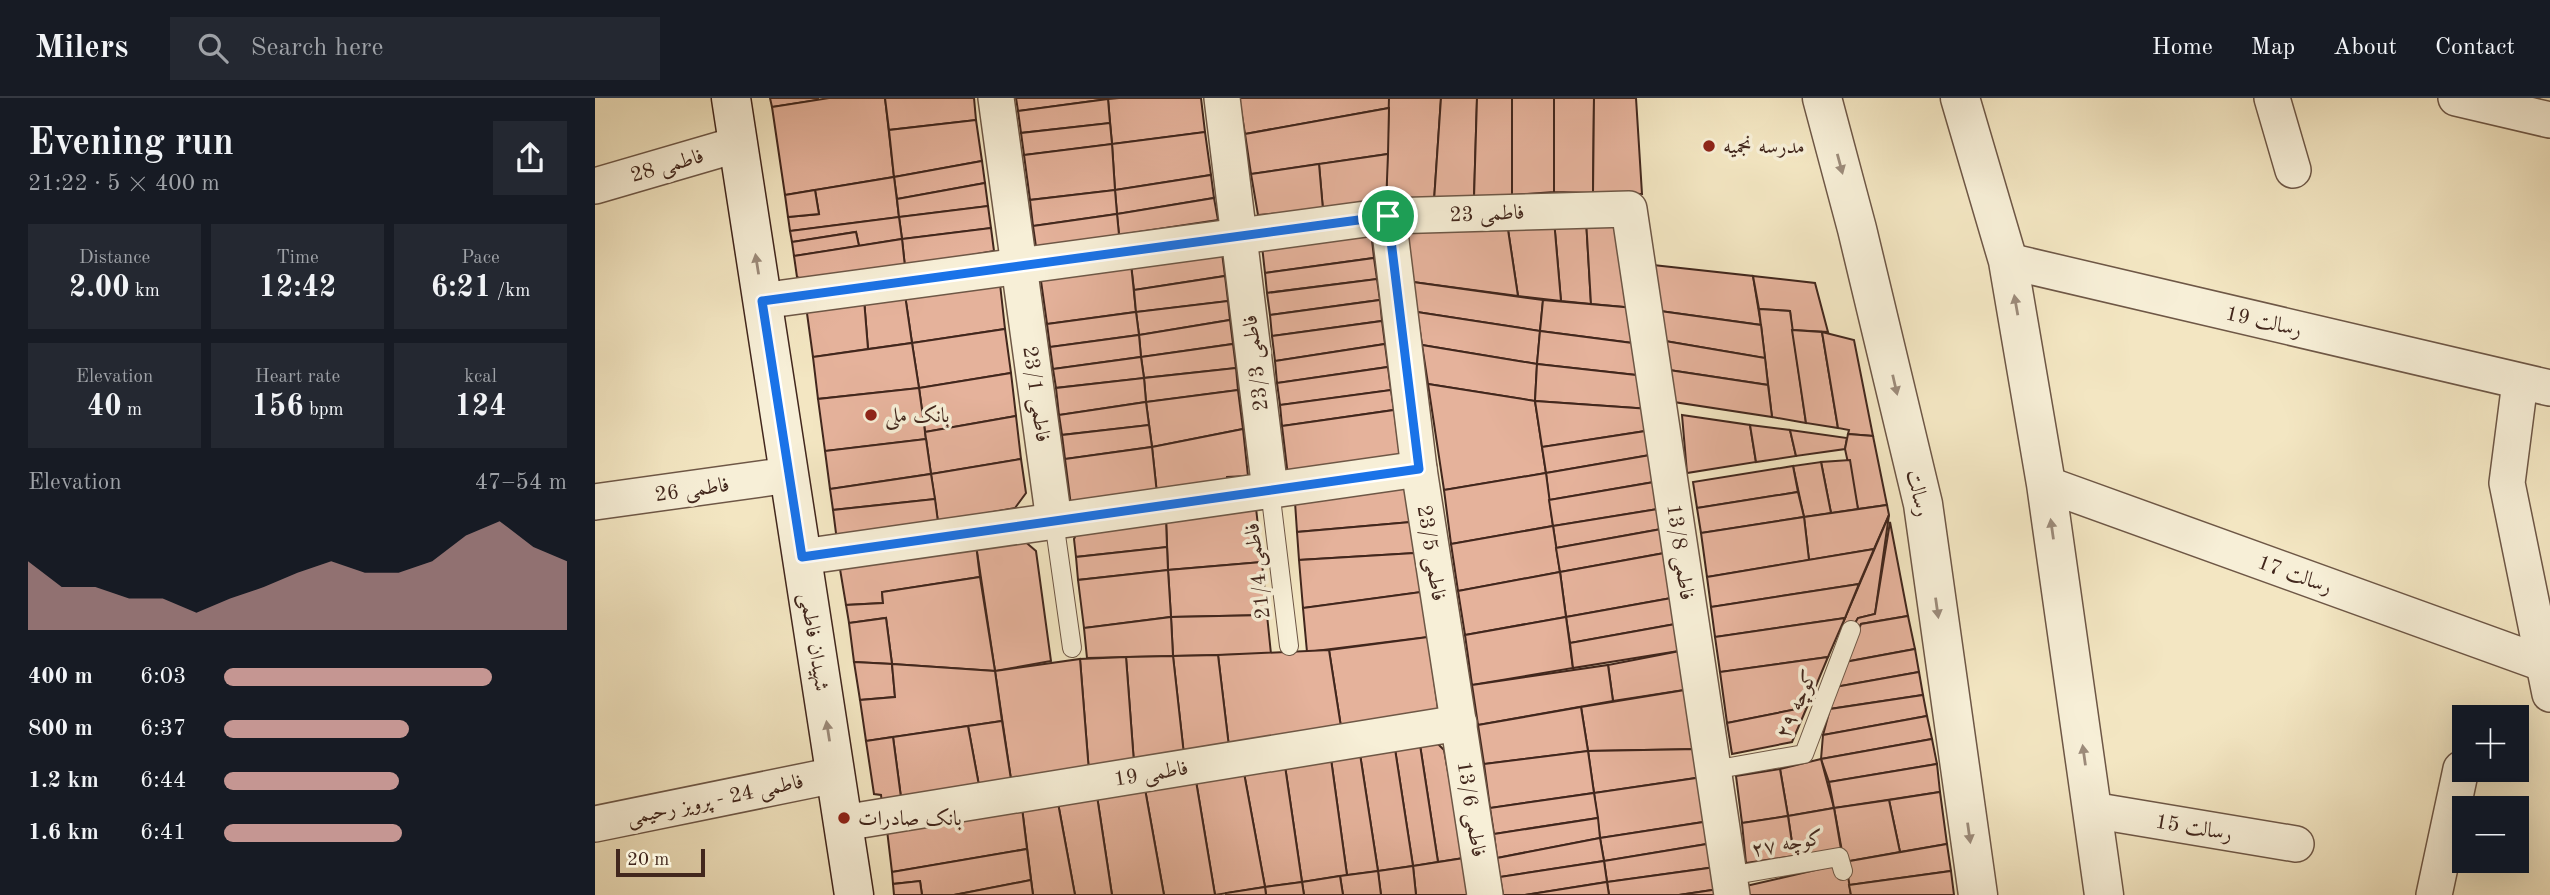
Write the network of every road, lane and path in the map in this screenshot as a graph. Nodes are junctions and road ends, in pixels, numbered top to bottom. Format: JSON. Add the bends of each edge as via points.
{"nodes":[{"id":1,"x":731,"y":98,"type":"edge"},
{"id":2,"x":996,"y":98,"type":"edge"},
{"id":3,"x":1822,"y":98,"type":"edge"},
{"id":4,"x":1960,"y":98,"type":"edge"},
{"id":5,"x":2272,"y":98,"type":"edge"},
{"id":6,"x":2456,"y":98,"type":"edge"},
{"id":7,"x":1222,"y":102,"type":"edge"},
{"id":8,"x":2550,"y":120,"type":"edge"},
{"id":9,"x":739,"y":144,"type":"junction"},
{"id":10,"x":2293,"y":170,"type":"dead end"},
{"id":11,"x":595,"y":186,"type":"edge"},
{"id":12,"x":1629,"y":209,"type":"joint"},
{"id":13,"x":1388,"y":216,"type":"junction"},
{"id":14,"x":1240,"y":237,"type":"junction"},
{"id":15,"x":2008,"y":261,"type":"junction"},
{"id":16,"x":1020,"y":266,"type":"junction"},
{"id":17,"x":762,"y":301,"type":"junction"},
{"id":18,"x":2535,"y":385,"type":"edge"},
{"id":19,"x":1419,"y":469,"type":"junction"},
{"id":20,"x":789,"y":475,"type":"junction"},
{"id":21,"x":2046,"y":484,"type":"junction"},
{"id":22,"x":1270,"y":490,"type":"junction"},
{"id":23,"x":595,"y":502,"type":"edge"},
{"id":24,"x":1054,"y":521,"type":"junction"},
{"id":25,"x":802,"y":557,"type":"junction"},
{"id":26,"x":1851,"y":629,"type":"dead end"},
{"id":27,"x":1289,"y":646,"type":"dead end"},
{"id":28,"x":1072,"y":648,"type":"dead end"},
{"id":29,"x":2548,"y":675,"type":"edge"},
{"id":30,"x":1459,"y":723,"type":"junction"},
{"id":31,"x":1713,"y":770,"type":"junction"},
{"id":32,"x":835,"y":775,"type":"junction"},
{"id":33,"x":2458,"y":782,"type":"edge"},
{"id":34,"x":2092,"y":810,"type":"junction"},
{"id":35,"x":842,"y":823,"type":"junction"},
{"id":36,"x":595,"y":824,"type":"edge"},
{"id":37,"x":2296,"y":844,"type":"dead end"},
{"id":38,"x":1843,"y":871,"type":"dead end"},
{"id":39,"x":1730,"y":885,"type":"edge"},
{"id":40,"x":854,"y":895,"type":"edge"},
{"id":41,"x":1485,"y":895,"type":"edge"},
{"id":42,"x":1977,"y":895,"type":"edge"},
{"id":43,"x":2104,"y":895,"type":"edge"},
{"id":44,"x":2434,"y":895,"type":"edge"}],
"edges":[{"from":1,"to":9,"type":"street","name":"شهیدان فاطمی"},
{"from":2,"to":16,"type":"street","name":"فاطمی 23/1"},
{"from":3,"to":42,"type":"street","name":"رسالت","one_way":true,"via":[[1923,504]]},
{"from":4,"to":15,"type":"street"},
{"from":5,"to":10,"type":"street"},
{"from":6,"to":8,"type":"street"},
{"from":7,"to":14,"type":"street","name":"فاطمی 23/3"},
{"from":9,"to":11,"type":"street","name":"فاطمی 28"},
{"from":17,"to":9,"type":"street","name":"شهیدان فاطمی","one_way":true},
{"from":12,"to":13,"type":"street","name":"فاطمی 23"},
{"from":12,"to":31,"type":"street","name":"فاطمی 13/8"},
{"from":13,"to":14,"type":"street","name":"فاطمی 23"},
{"from":13,"to":19,"type":"street","name":"فاطمی 23/5"},
{"from":14,"to":16,"type":"street","name":"فاطمی 23"},
{"from":14,"to":22,"type":"street","name":"فاطمی 23/3"},
{"from":15,"to":18,"type":"street","name":"رسالت 19"},
{"from":21,"to":15,"type":"street","one_way":true},
{"from":16,"to":17,"type":"street","name":"فاطمی 23"},
{"from":16,"to":24,"type":"street","name":"فاطمی 23/1"},
{"from":17,"to":20,"type":"street","name":"شهیدان فاطمی"},
{"from":18,"to":29,"type":"street","via":[[2507,483]]},
{"from":19,"to":22,"type":"street"},
{"from":19,"to":30,"type":"street","name":"فاطمی 23/5"},
{"from":20,"to":23,"type":"street","name":"فاطمی 26"},
{"from":20,"to":25,"type":"street","name":"شهیدان فاطمی"},
{"from":21,"to":29,"type":"street","name":"رسالت 17"},
{"from":34,"to":21,"type":"street","one_way":true},
{"from":22,"to":24,"type":"street"},
{"from":22,"to":27,"type":"lane","name":"فاطمی 21/4"},
{"from":24,"to":25,"type":"street"},
{"from":24,"to":28,"type":"lane"},
{"from":32,"to":25,"type":"street","name":"شهیدان فاطمی","one_way":true},
{"from":26,"to":31,"type":"lane","name":"کوچه ۲۹","via":[[1804,754]]},
{"from":30,"to":35,"type":"street","name":"فاطمی 19"},
{"from":30,"to":41,"type":"street","name":"فاطمی 13/6"},
{"from":31,"to":39,"type":"street","name":"فاطمی 13/8"},
{"from":32,"to":35,"type":"street","name":"شهیدان فاطمی"},
{"from":32,"to":36,"type":"street","name":"فاطمی 24 - پرویز رحیمی"},
{"from":33,"to":44,"type":"street"},
{"from":34,"to":37,"type":"street","name":"رسالت 15"},
{"from":34,"to":43,"type":"street"},
{"from":35,"to":40,"type":"street","name":"شهیدان فاطمی"},
{"from":38,"to":39,"type":"lane","name":"کوچه ۲۷","via":[[1839,857]]}]}
